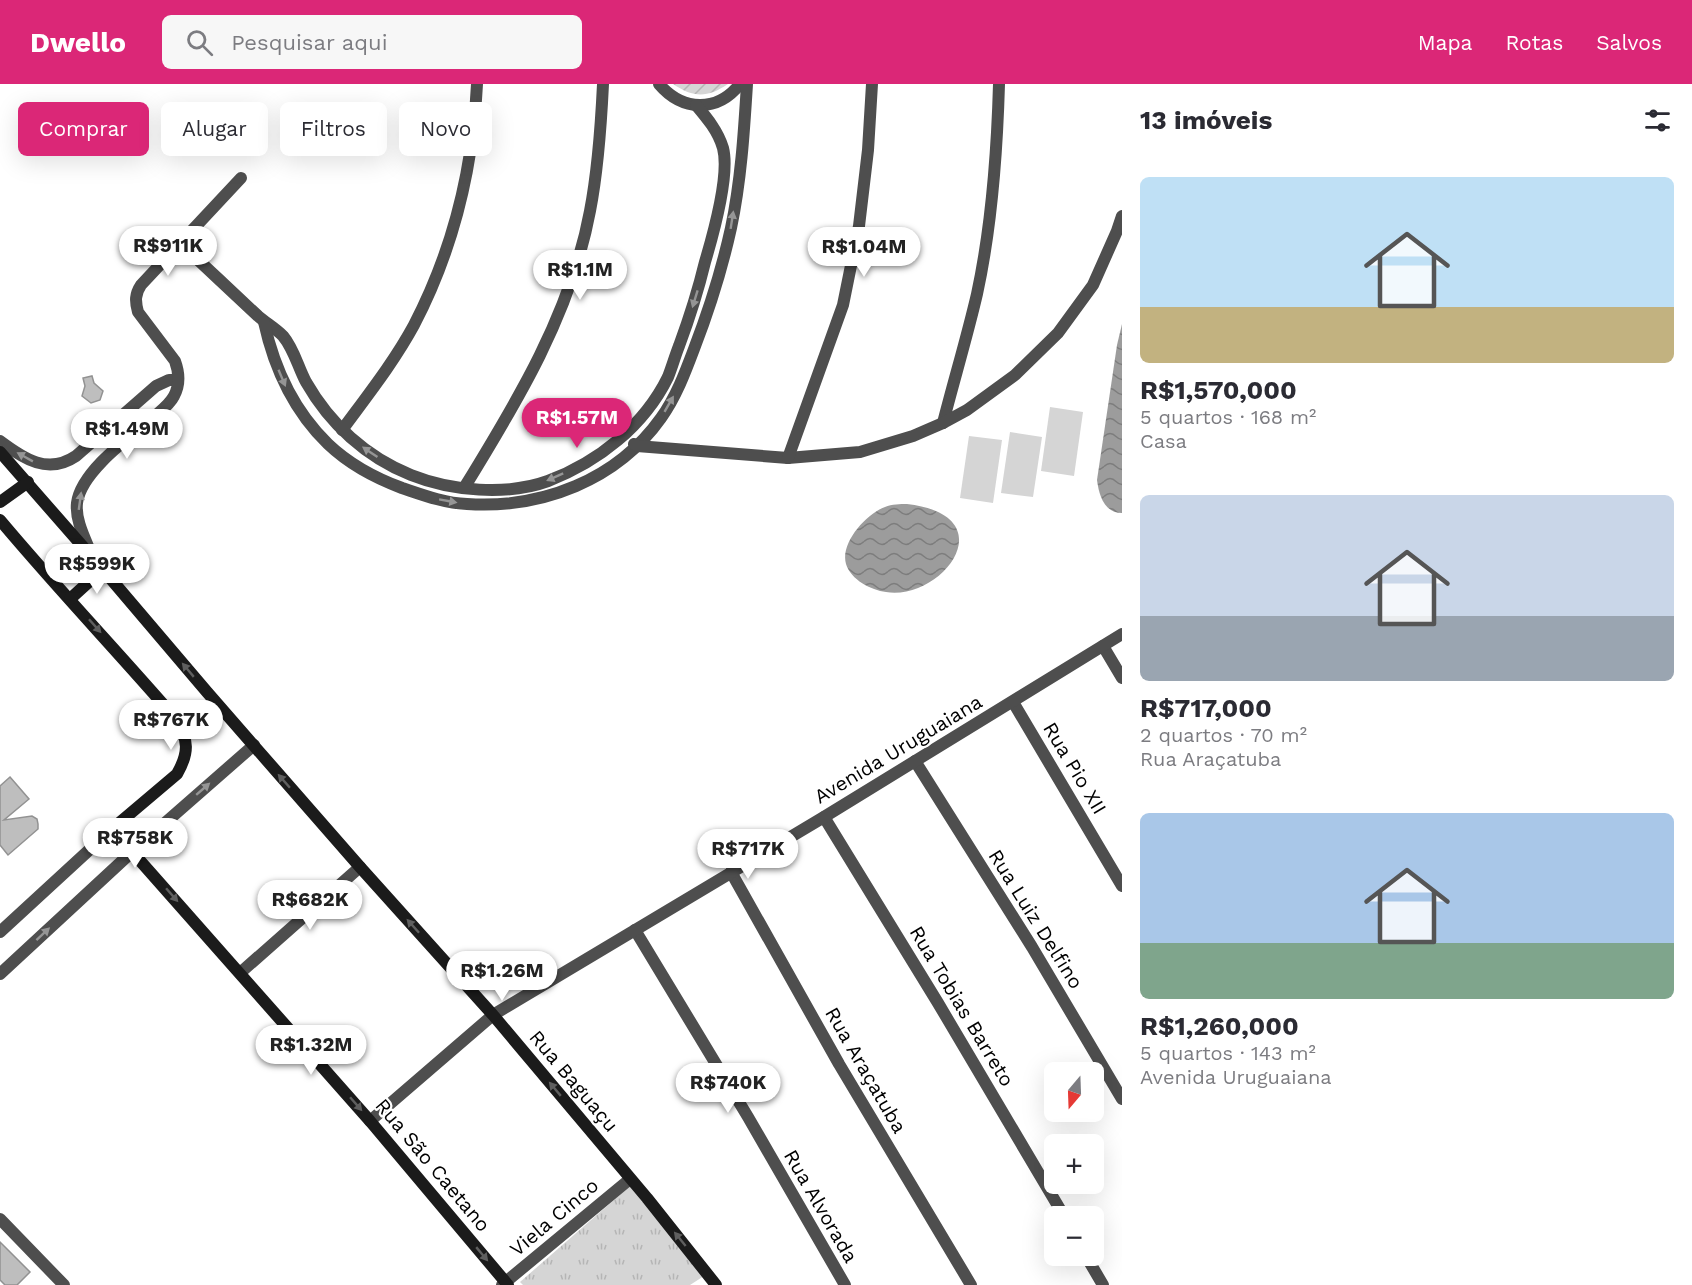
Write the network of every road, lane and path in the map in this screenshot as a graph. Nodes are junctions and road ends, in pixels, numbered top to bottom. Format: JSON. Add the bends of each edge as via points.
{"nodes":[{"id":1,"x":477,"y":84,"type":"edge"},
{"id":2,"x":603,"y":84,"type":"edge"},
{"id":3,"x":659,"y":84,"type":"edge"},
{"id":4,"x":740,"y":84,"type":"edge"},
{"id":5,"x":747,"y":84,"type":"edge"},
{"id":6,"x":872,"y":84,"type":"edge"},
{"id":7,"x":999,"y":84,"type":"edge"},
{"id":8,"x":696,"y":105,"type":"junction"},
{"id":9,"x":241,"y":178,"type":"dead end"},
{"id":10,"x":1122,"y":216,"type":"edge"},
{"id":11,"x":180,"y":243,"type":"junction"},
{"id":12,"x":264,"y":322,"type":"junction"},
{"id":13,"x":178,"y":380,"type":"junction"},
{"id":14,"x":323,"y":408,"type":"junction"},
{"id":15,"x":308,"y":421,"type":"junction"},
{"id":16,"x":943,"y":423,"type":"junction"},
{"id":17,"x":342,"y":430,"type":"junction"},
{"id":18,"x":622,"y":438,"type":"junction"},
{"id":19,"x":0,"y":441,"type":"edge"},
{"id":20,"x":637,"y":446,"type":"junction"},
{"id":21,"x":0,"y":452,"type":"edge"},
{"id":22,"x":788,"y":458,"type":"junction"},
{"id":23,"x":425,"y":479,"type":"junction"},
{"id":24,"x":28,"y":482,"type":"junction"},
{"id":25,"x":464,"y":488,"type":"junction"},
{"id":26,"x":419,"y":494,"type":"junction"},
{"id":27,"x":0,"y":502,"type":"edge"},
{"id":28,"x":0,"y":520,"type":"edge"},
{"id":29,"x":93,"y":557,"type":"junction"},
{"id":30,"x":103,"y":569,"type":"junction"},
{"id":31,"x":70,"y":599,"type":"junction"},
{"id":32,"x":1122,"y":634,"type":"edge"},
{"id":33,"x":1103,"y":646,"type":"junction"},
{"id":34,"x":1122,"y":678,"type":"edge"},
{"id":35,"x":1013,"y":702,"type":"junction"},
{"id":36,"x":254,"y":746,"type":"junction"},
{"id":37,"x":915,"y":761,"type":"junction"},
{"id":38,"x":824,"y":817,"type":"junction"},
{"id":39,"x":112,"y":829,"type":"junction"},
{"id":40,"x":133,"y":851,"type":"junction"},
{"id":41,"x":360,"y":867,"type":"junction"},
{"id":42,"x":731,"y":872,"type":"junction"},
{"id":43,"x":1122,"y":886,"type":"edge"},
{"id":44,"x":635,"y":930,"type":"junction"},
{"id":45,"x":0,"y":932,"type":"edge"},
{"id":46,"x":240,"y":973,"type":"junction"},
{"id":47,"x":0,"y":974,"type":"edge"},
{"id":48,"x":493,"y":1015,"type":"junction"},
{"id":49,"x":1122,"y":1099,"type":"edge"},
{"id":50,"x":370,"y":1120,"type":"junction"},
{"id":51,"x":630,"y":1179,"type":"junction"},
{"id":52,"x":1058,"y":1206,"type":"edge"},
{"id":53,"x":0,"y":1219,"type":"edge"},
{"id":54,"x":1092,"y":1266,"type":"edge"},
{"id":55,"x":711,"y":1283,"type":"edge"},
{"id":56,"x":505,"y":1284,"type":"edge"},
{"id":57,"x":64,"y":1285,"type":"edge"},
{"id":58,"x":845,"y":1285,"type":"edge"},
{"id":59,"x":971,"y":1285,"type":"edge"},
{"id":60,"x":1103,"y":1285,"type":"edge"}],
"edges":[{"from":1,"to":17,"type":"street","via":[[470,159],[460,206],[432,288],[389,365]]},
{"from":2,"to":25,"type":"street","via":[[598,159],[577,262],[540,359]]},
{"from":3,"to":8,"type":"street","via":[[680,102]]},
{"from":4,"to":8,"type":"street","via":[[723,99]]},
{"from":20,"to":5,"type":"street","one_way":true,"via":[[661,418],[679,388],[718,281],[732,226]]},
{"from":6,"to":22,"type":"street","via":[[859,226],[843,306]]},
{"from":7,"to":16,"type":"street","via":[[998,150],[990,221],[977,294]]},
{"from":8,"to":18,"type":"street","one_way":true,"via":[[712,125],[723,149],[725,165],[714,229],[668,376],[655,399]]},
{"from":9,"to":11,"type":"street"},
{"from":10,"to":16,"type":"street","via":[[1093,285],[1058,333],[1016,375]]},
{"from":11,"to":12,"type":"street"},
{"from":11,"to":13,"type":"street","via":[[136,293],[138,312],[175,361]]},
{"from":12,"to":14,"type":"street","via":[[286,341]]},
{"from":12,"to":15,"type":"street","one_way":true,"via":[[284,384]]},
{"from":13,"to":19,"type":"street","one_way":true,"via":[[156,386],[65,463],[33,462]]},
{"from":29,"to":13,"type":"street","one_way":true,"via":[[79,523],[77,504],[83,484],[96,467],[170,402]]},
{"from":14,"to":15,"type":"street"},
{"from":14,"to":17,"type":"street"},
{"from":15,"to":26,"type":"street","via":[[329,445],[359,469]]},
{"from":16,"to":22,"type":"street","via":[[860,452]]},
{"from":23,"to":17,"type":"street","one_way":true,"via":[[388,464]]},
{"from":18,"to":20,"type":"street"},
{"from":18,"to":25,"type":"street","one_way":true,"via":[[547,481],[492,490]]},
{"from":20,"to":22,"type":"street"},
{"from":26,"to":20,"type":"street","one_way":true,"via":[[466,504],[503,505],[540,499],[576,487],[609,469]]},
{"from":21,"to":24,"type":"main road","name":"Rua Baguaçu"},
{"from":23,"to":25,"type":"street"},
{"from":23,"to":26,"type":"street"},
{"from":24,"to":27,"type":"main road"},
{"from":24,"to":29,"type":"main road","name":"Rua Baguaçu"},
{"from":28,"to":31,"type":"main road"},
{"from":29,"to":30,"type":"main road","name":"Rua Baguaçu"},
{"from":30,"to":31,"type":"main road"},
{"from":36,"to":30,"type":"main road","name":"Rua Baguaçu","one_way":true},
{"from":31,"to":39,"type":"main road","one_way":true,"via":[[176,719],[186,738],[184,762],[177,774]]},
{"from":32,"to":33,"type":"street","name":"Avenida Uruguaiana"},
{"from":33,"to":34,"type":"street"},
{"from":33,"to":35,"type":"street","name":"Avenida Uruguaiana"},
{"from":35,"to":37,"type":"street","name":"Avenida Uruguaiana"},
{"from":35,"to":43,"type":"street","name":"Rua Pio XII"},
{"from":40,"to":36,"type":"street","one_way":true},
{"from":41,"to":36,"type":"main road","name":"Rua Baguaçu","one_way":true},
{"from":37,"to":38,"type":"street","name":"Avenida Uruguaiana"},
{"from":37,"to":49,"type":"street","name":"Rua Luiz Delfino"},
{"from":38,"to":42,"type":"street","name":"Avenida Uruguaiana"},
{"from":38,"to":52,"type":"street","name":"Rua Tobias Barreto"},
{"from":39,"to":40,"type":"main road","name":"Rua São Caetano"},
{"from":39,"to":45,"type":"street"},
{"from":40,"to":46,"type":"main road","name":"Rua São Caetano","one_way":true},
{"from":47,"to":40,"type":"street","one_way":true},
{"from":41,"to":46,"type":"street"},
{"from":48,"to":41,"type":"main road","name":"Rua Baguaçu","one_way":true},
{"from":42,"to":44,"type":"street","name":"Avenida Uruguaiana"},
{"from":42,"to":59,"type":"street","name":"Rua Araçatuba","via":[[839,1064]]},
{"from":44,"to":48,"type":"street","name":"Avenida Uruguaiana"},
{"from":44,"to":58,"type":"street","name":"Rua Alvorada"},
{"from":46,"to":50,"type":"main road","name":"Rua São Caetano","one_way":true},
{"from":48,"to":50,"type":"street","name":"Avenida Uruguaiana"},
{"from":51,"to":48,"type":"main road","name":"Rua Baguaçu","one_way":true},
{"from":50,"to":56,"type":"main road","name":"Rua São Caetano","one_way":true},
{"from":55,"to":51,"type":"main road","name":"Rua Baguaçu","one_way":true},
{"from":51,"to":56,"type":"street","name":"Viela Cinco"},
{"from":53,"to":57,"type":"street"},
{"from":54,"to":60,"type":"street"}]}
